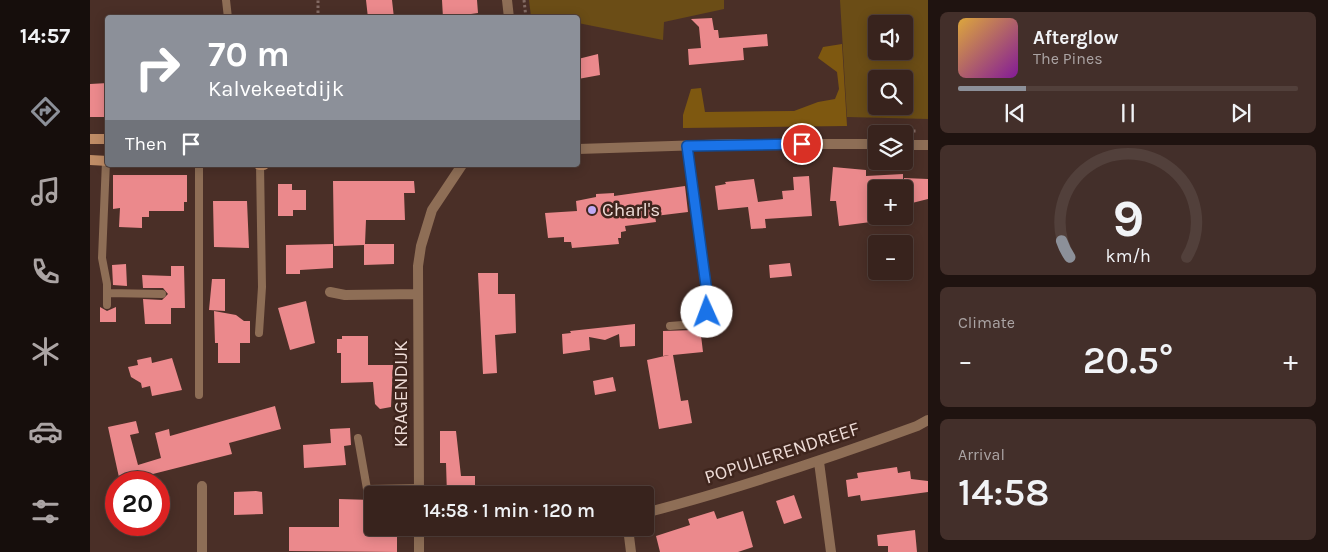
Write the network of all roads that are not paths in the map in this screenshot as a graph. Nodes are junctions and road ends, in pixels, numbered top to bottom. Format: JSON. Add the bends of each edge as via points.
{"nodes":[{"id":1,"x":226,"y":0,"type":"edge"},
{"id":2,"x":507,"y":0,"type":"edge"},
{"id":3,"x":228,"y":15,"type":"edge"},
{"id":4,"x":509,"y":15,"type":"edge"},
{"id":5,"x":90,"y":139,"type":"edge"},
{"id":6,"x":105,"y":139,"type":"edge"},
{"id":7,"x":868,"y":144,"type":"edge"},
{"id":8,"x":913,"y":145,"type":"edge"},
{"id":9,"x":928,"y":145,"type":"edge"},
{"id":10,"x":687,"y":146,"type":"junction"},
{"id":11,"x":580,"y":149,"type":"edge"},
{"id":12,"x":90,"y":160,"type":"edge"},
{"id":13,"x":105,"y":160,"type":"edge"},
{"id":14,"x":107,"y":167,"type":"edge"},
{"id":15,"x":199,"y":167,"type":"edge"},
{"id":16,"x":259,"y":167,"type":"edge"},
{"id":17,"x":461,"y":167,"type":"edge"},
{"id":18,"x":330,"y":292,"type":"dead end"},
{"id":19,"x":107,"y":293,"type":"junction"},
{"id":20,"x":162,"y":294,"type":"dead end"},
{"id":21,"x":418,"y":294,"type":"junction"},
{"id":22,"x":107,"y":305,"type":"dead end"},
{"id":23,"x":670,"y":326,"type":"dead end"},
{"id":24,"x":259,"y":333,"type":"dead end"},
{"id":25,"x":199,"y":395,"type":"dead end"},
{"id":26,"x":928,"y":420,"type":"edge"},
{"id":27,"x":358,"y":438,"type":"dead end"},
{"id":28,"x":819,"y":462,"type":"junction"},
{"id":29,"x":202,"y":486,"type":"dead end"},
{"id":30,"x":366,"y":486,"type":"edge"},
{"id":31,"x":419,"y":486,"type":"edge"},
{"id":32,"x":654,"y":511,"type":"edge"},
{"id":33,"x":419,"y":536,"type":"edge"},
{"id":34,"x":629,"y":536,"type":"edge"},
{"id":35,"x":202,"y":552,"type":"edge"},
{"id":36,"x":419,"y":552,"type":"edge"},
{"id":37,"x":631,"y":552,"type":"edge"},
{"id":38,"x":832,"y":552,"type":"edge"}],
"edges":[{"from":1,"to":3,"type":"lane"},
{"from":2,"to":4,"type":"street"},
{"from":5,"to":6,"type":"street"},
{"from":7,"to":10,"type":"street"},
{"from":8,"to":9,"type":"street"},
{"from":10,"to":11,"type":"street"},
{"from":10,"to":23,"type":"lane","via":[[707,312],[696,324]]},
{"from":12,"to":13,"type":"street"},
{"from":14,"to":19,"type":"lane","via":[[102,258]]},
{"from":15,"to":25,"type":"lane"},
{"from":16,"to":24,"type":"lane","via":[[262,287]]},
{"from":17,"to":21,"type":"street","name":"KRAGENDIJK","via":[[432,210],[421,246]]},
{"from":18,"to":21,"type":"street","via":[[345,295]]},
{"from":19,"to":20,"type":"lane"},
{"from":19,"to":22,"type":"lane"},
{"from":21,"to":31,"type":"street","name":"KRAGENDIJK"},
{"from":26,"to":28,"type":"street","name":"POPULIERENDREEF"},
{"from":27,"to":30,"type":"lane"},
{"from":28,"to":32,"type":"street","name":"POPULIERENDREEF"},
{"from":28,"to":38,"type":"street"},
{"from":29,"to":35,"type":"street"},
{"from":33,"to":36,"type":"street"},
{"from":34,"to":37,"type":"street"}]}
